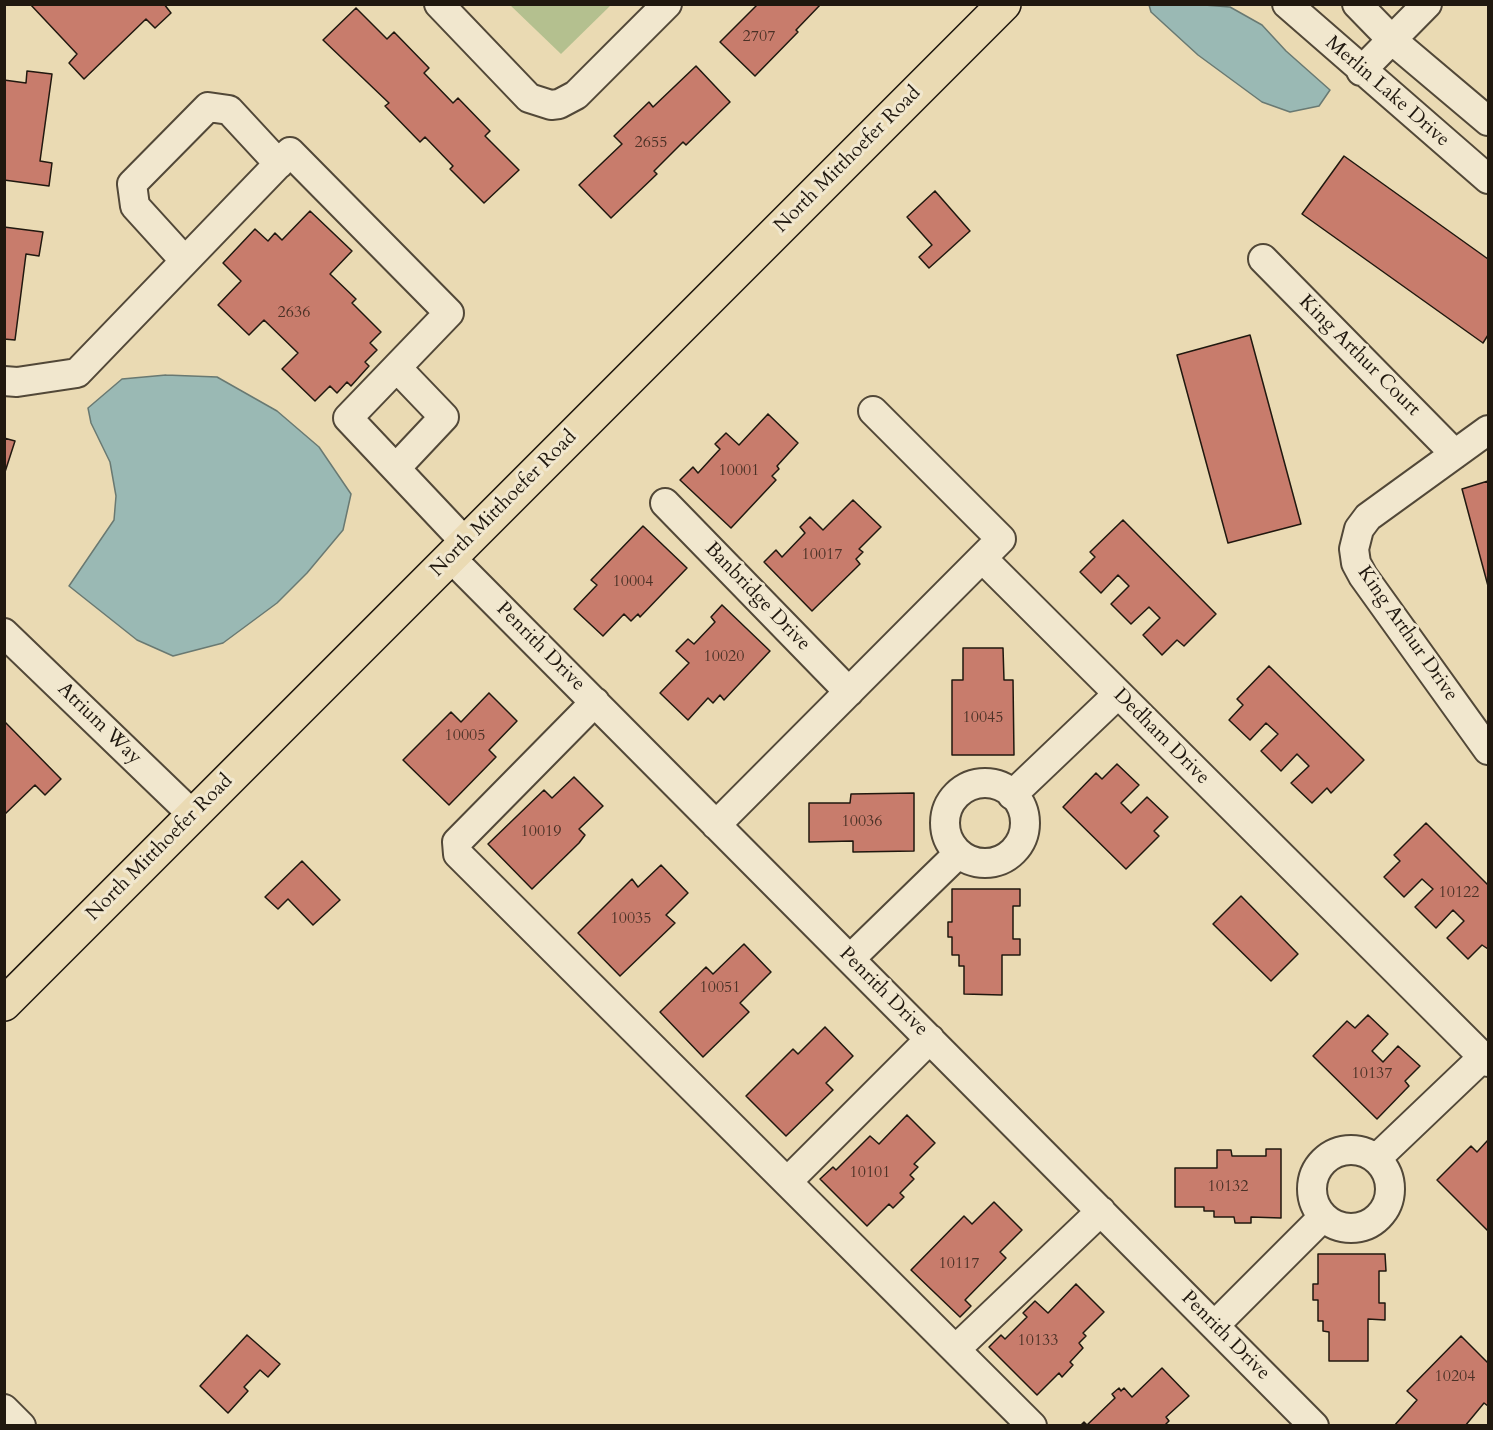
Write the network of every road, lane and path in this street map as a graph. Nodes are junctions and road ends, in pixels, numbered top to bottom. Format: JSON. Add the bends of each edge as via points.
{"nodes":[{"id":1,"x":439,"y":4,"type":"edge"},
{"id":2,"x":667,"y":4,"type":"edge"},
{"id":3,"x":1004,"y":4,"type":"edge"},
{"id":4,"x":1287,"y":4,"type":"edge"},
{"id":5,"x":1357,"y":4,"type":"edge"},
{"id":6,"x":1427,"y":4,"type":"edge"},
{"id":7,"x":1392,"y":40,"type":"junction"},
{"id":8,"x":1361,"y":71,"type":"junction"},
{"id":9,"x":1488,"y":121,"type":"edge"},
{"id":10,"x":279,"y":164,"type":"junction"},
{"id":11,"x":1488,"y":179,"type":"edge"},
{"id":12,"x":1263,"y":259,"type":"dead end"},
{"id":13,"x":185,"y":261,"type":"junction"},
{"id":14,"x":397,"y":368,"type":"junction"},
{"id":15,"x":4,"y":381,"type":"edge"},
{"id":16,"x":873,"y":411,"type":"dead end"},
{"id":17,"x":1488,"y":430,"type":"edge"},
{"id":18,"x":1455,"y":453,"type":"junction"},
{"id":19,"x":396,"y":468,"type":"junction"},
{"id":20,"x":665,"y":503,"type":"dead end"},
{"id":21,"x":458,"y":550,"type":"junction"},
{"id":22,"x":982,"y":558,"type":"junction"},
{"id":23,"x":4,"y":633,"type":"edge"},
{"id":24,"x":849,"y":692,"type":"junction"},
{"id":25,"x":1118,"y":694,"type":"junction"},
{"id":26,"x":595,"y":702,"type":"junction"},
{"id":27,"x":1488,"y":750,"type":"edge"},
{"id":28,"x":1012,"y":795,"type":"junction"},
{"id":29,"x":193,"y":815,"type":"junction"},
{"id":30,"x":716,"y":825,"type":"junction"},
{"id":31,"x":958,"y":854,"type":"junction"},
{"id":32,"x":850,"y":959,"type":"junction"},
{"id":33,"x":4,"y":1004,"type":"edge"},
{"id":34,"x":930,"y":1039,"type":"junction"},
{"id":35,"x":1486,"y":1060,"type":"edge"},
{"id":36,"x":1376,"y":1159,"type":"junction"},
{"id":37,"x":788,"y":1181,"type":"junction"},
{"id":38,"x":1101,"y":1211,"type":"junction"},
{"id":39,"x":1323,"y":1217,"type":"junction"},
{"id":40,"x":1215,"y":1325,"type":"junction"},
{"id":41,"x":956,"y":1349,"type":"junction"},
{"id":42,"x":4,"y":1409,"type":"edge"},
{"id":43,"x":21,"y":1425,"type":"edge"},
{"id":44,"x":1032,"y":1425,"type":"edge"},
{"id":45,"x":1314,"y":1425,"type":"edge"}],
"edges":[{"from":1,"to":2,"type":"street","via":[[529,98],[550,105],[576,95]]},
{"from":3,"to":21,"type":"main road","name":"North Mitthoefer Road"},
{"from":4,"to":8,"type":"street","name":"Merlin Lake Drive"},
{"from":5,"to":7,"type":"street"},
{"from":6,"to":7,"type":"street"},
{"from":7,"to":8,"type":"street"},
{"from":7,"to":9,"type":"street"},
{"from":8,"to":11,"type":"street","name":"Merlin Lake Drive"},
{"from":10,"to":13,"type":"street"},
{"from":10,"to":13,"type":"street","via":[[229,110],[207,107],[132,184],[135,206]]},
{"from":10,"to":14,"type":"street","via":[[290,152],[449,313]]},
{"from":12,"to":18,"type":"street","name":"King Arthur Court"},
{"from":13,"to":15,"type":"street","via":[[77,374]]},
{"from":14,"to":19,"type":"street","via":[[444,417]]},
{"from":14,"to":19,"type":"street","name":"Penrith Drive","via":[[348,418]]},
{"from":16,"to":22,"type":"street","via":[[1001,538]]},
{"from":17,"to":18,"type":"street","name":"King Arthur Drive"},
{"from":18,"to":27,"type":"street","name":"King Arthur Drive","via":[[1368,517],[1359,529],[1354,549],[1363,576]]},
{"from":19,"to":21,"type":"street","name":"Penrith Drive"},
{"from":20,"to":24,"type":"street","name":"Banbridge Drive"},
{"from":21,"to":26,"type":"street","name":"Penrith Drive"},
{"from":21,"to":29,"type":"main road","name":"North Mitthoefer Road"},
{"from":22,"to":24,"type":"street"},
{"from":22,"to":25,"type":"street","name":"Dedham Drive"},
{"from":23,"to":29,"type":"street","name":"Atrium Way"},
{"from":24,"to":30,"type":"street"},
{"from":25,"to":28,"type":"street"},
{"from":25,"to":35,"type":"street","name":"Dedham Drive"},
{"from":26,"to":30,"type":"street","name":"Penrith Drive"},
{"from":26,"to":37,"type":"street","via":[[457,842],[458,854]]},
{"from":28,"to":31,"type":"street","via":[[1021,806],[1024,832],[1009,855],[983,864]]},
{"from":28,"to":31,"type":"street","via":[[990,783],[965,788],[955,796],[945,819],[945,832]]},
{"from":29,"to":33,"type":"main road","name":"North Mitthoefer Road"},
{"from":30,"to":32,"type":"street","name":"Penrith Drive"},
{"from":31,"to":32,"type":"street"},
{"from":32,"to":34,"type":"street","name":"Penrith Drive"},
{"from":34,"to":37,"type":"street"},
{"from":34,"to":38,"type":"street","name":"Penrith Drive"},
{"from":35,"to":36,"type":"street"},
{"from":36,"to":39,"type":"street","via":[[1347,1149],[1324,1160],[1311,1182],[1311,1194]]},
{"from":36,"to":39,"type":"street","via":[[1388,1175],[1390,1189],[1382,1214],[1366,1225],[1347,1228]]},
{"from":37,"to":41,"type":"street"},
{"from":38,"to":40,"type":"street","name":"Penrith Drive"},
{"from":38,"to":41,"type":"street"},
{"from":39,"to":40,"type":"street"},
{"from":40,"to":45,"type":"street","name":"Penrith Drive"},
{"from":41,"to":44,"type":"street"},
{"from":42,"to":43,"type":"street"}]}
